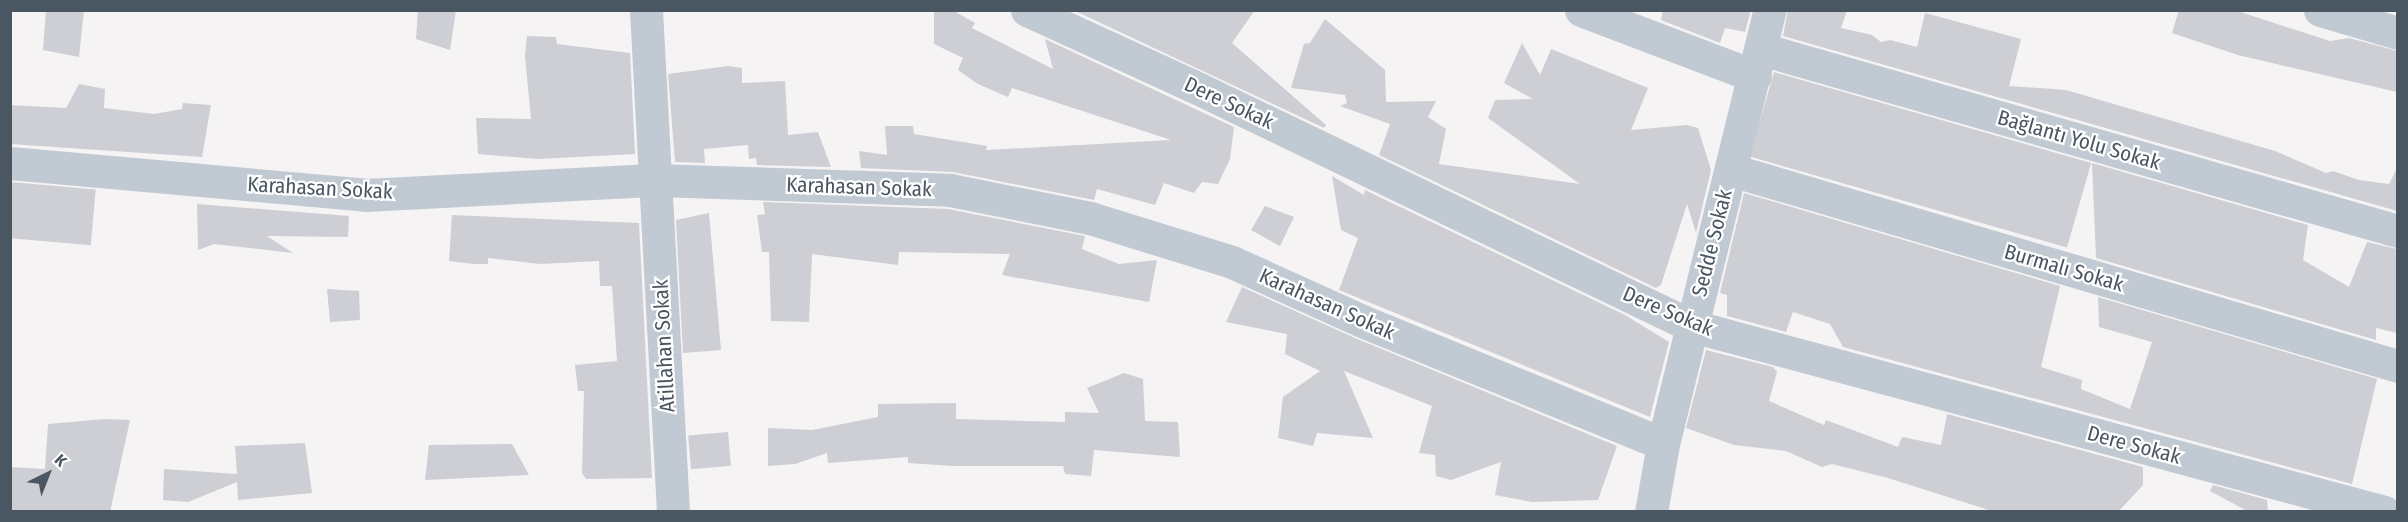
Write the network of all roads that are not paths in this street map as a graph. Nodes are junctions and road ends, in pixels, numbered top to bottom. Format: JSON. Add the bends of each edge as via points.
{"nodes":[{"id":1,"x":646,"y":10,"type":"edge"},
{"id":2,"x":1027,"y":10,"type":"edge"},
{"id":3,"x":1581,"y":10,"type":"edge"},
{"id":4,"x":1770,"y":10,"type":"edge"},
{"id":5,"x":2320,"y":10,"type":"edge"},
{"id":6,"x":2397,"y":33,"type":"edge"},
{"id":7,"x":1758,"y":62,"type":"junction"},
{"id":8,"x":10,"y":163,"type":"edge"},
{"id":9,"x":1731,"y":170,"type":"junction"},
{"id":10,"x":656,"y":180,"type":"junction"},
{"id":11,"x":2397,"y":231,"type":"edge"},
{"id":12,"x":1692,"y":326,"type":"junction"},
{"id":13,"x":2397,"y":366,"type":"edge"},
{"id":14,"x":1663,"y":444,"type":"junction"},
{"id":15,"x":672,"y":512,"type":"edge"},
{"id":16,"x":1651,"y":512,"type":"edge"},
{"id":17,"x":2384,"y":512,"type":"edge"}],
"edges":[{"from":1,"to":10,"type":"street","name":"Atillahan Sokak"},
{"from":2,"to":12,"type":"street","name":"Dere Sokak"},
{"from":3,"to":7,"type":"street","name":"Bağlantı Yolu Sokak"},
{"from":4,"to":7,"type":"street","name":"Sedde Sokak"},
{"from":5,"to":6,"type":"street"},
{"from":7,"to":9,"type":"street","name":"Sedde Sokak"},
{"from":7,"to":11,"type":"street","name":"Bağlantı Yolu Sokak"},
{"from":8,"to":10,"type":"street","name":"Karahasan Sokak","via":[[366,195]]},
{"from":9,"to":12,"type":"street","name":"Sedde Sokak"},
{"from":9,"to":13,"type":"street","name":"Burmalı Sokak"},
{"from":10,"to":14,"type":"street","name":"Karahasan Sokak","via":[[950,190],[1090,218],[1233,262],[1362,321]]},
{"from":10,"to":15,"type":"street","name":"Atillahan Sokak"},
{"from":12,"to":14,"type":"street","name":"Sedde Sokak"},
{"from":12,"to":17,"type":"street","name":"Dere Sokak"},
{"from":14,"to":16,"type":"street","name":"Sedde Sokak"}]}
